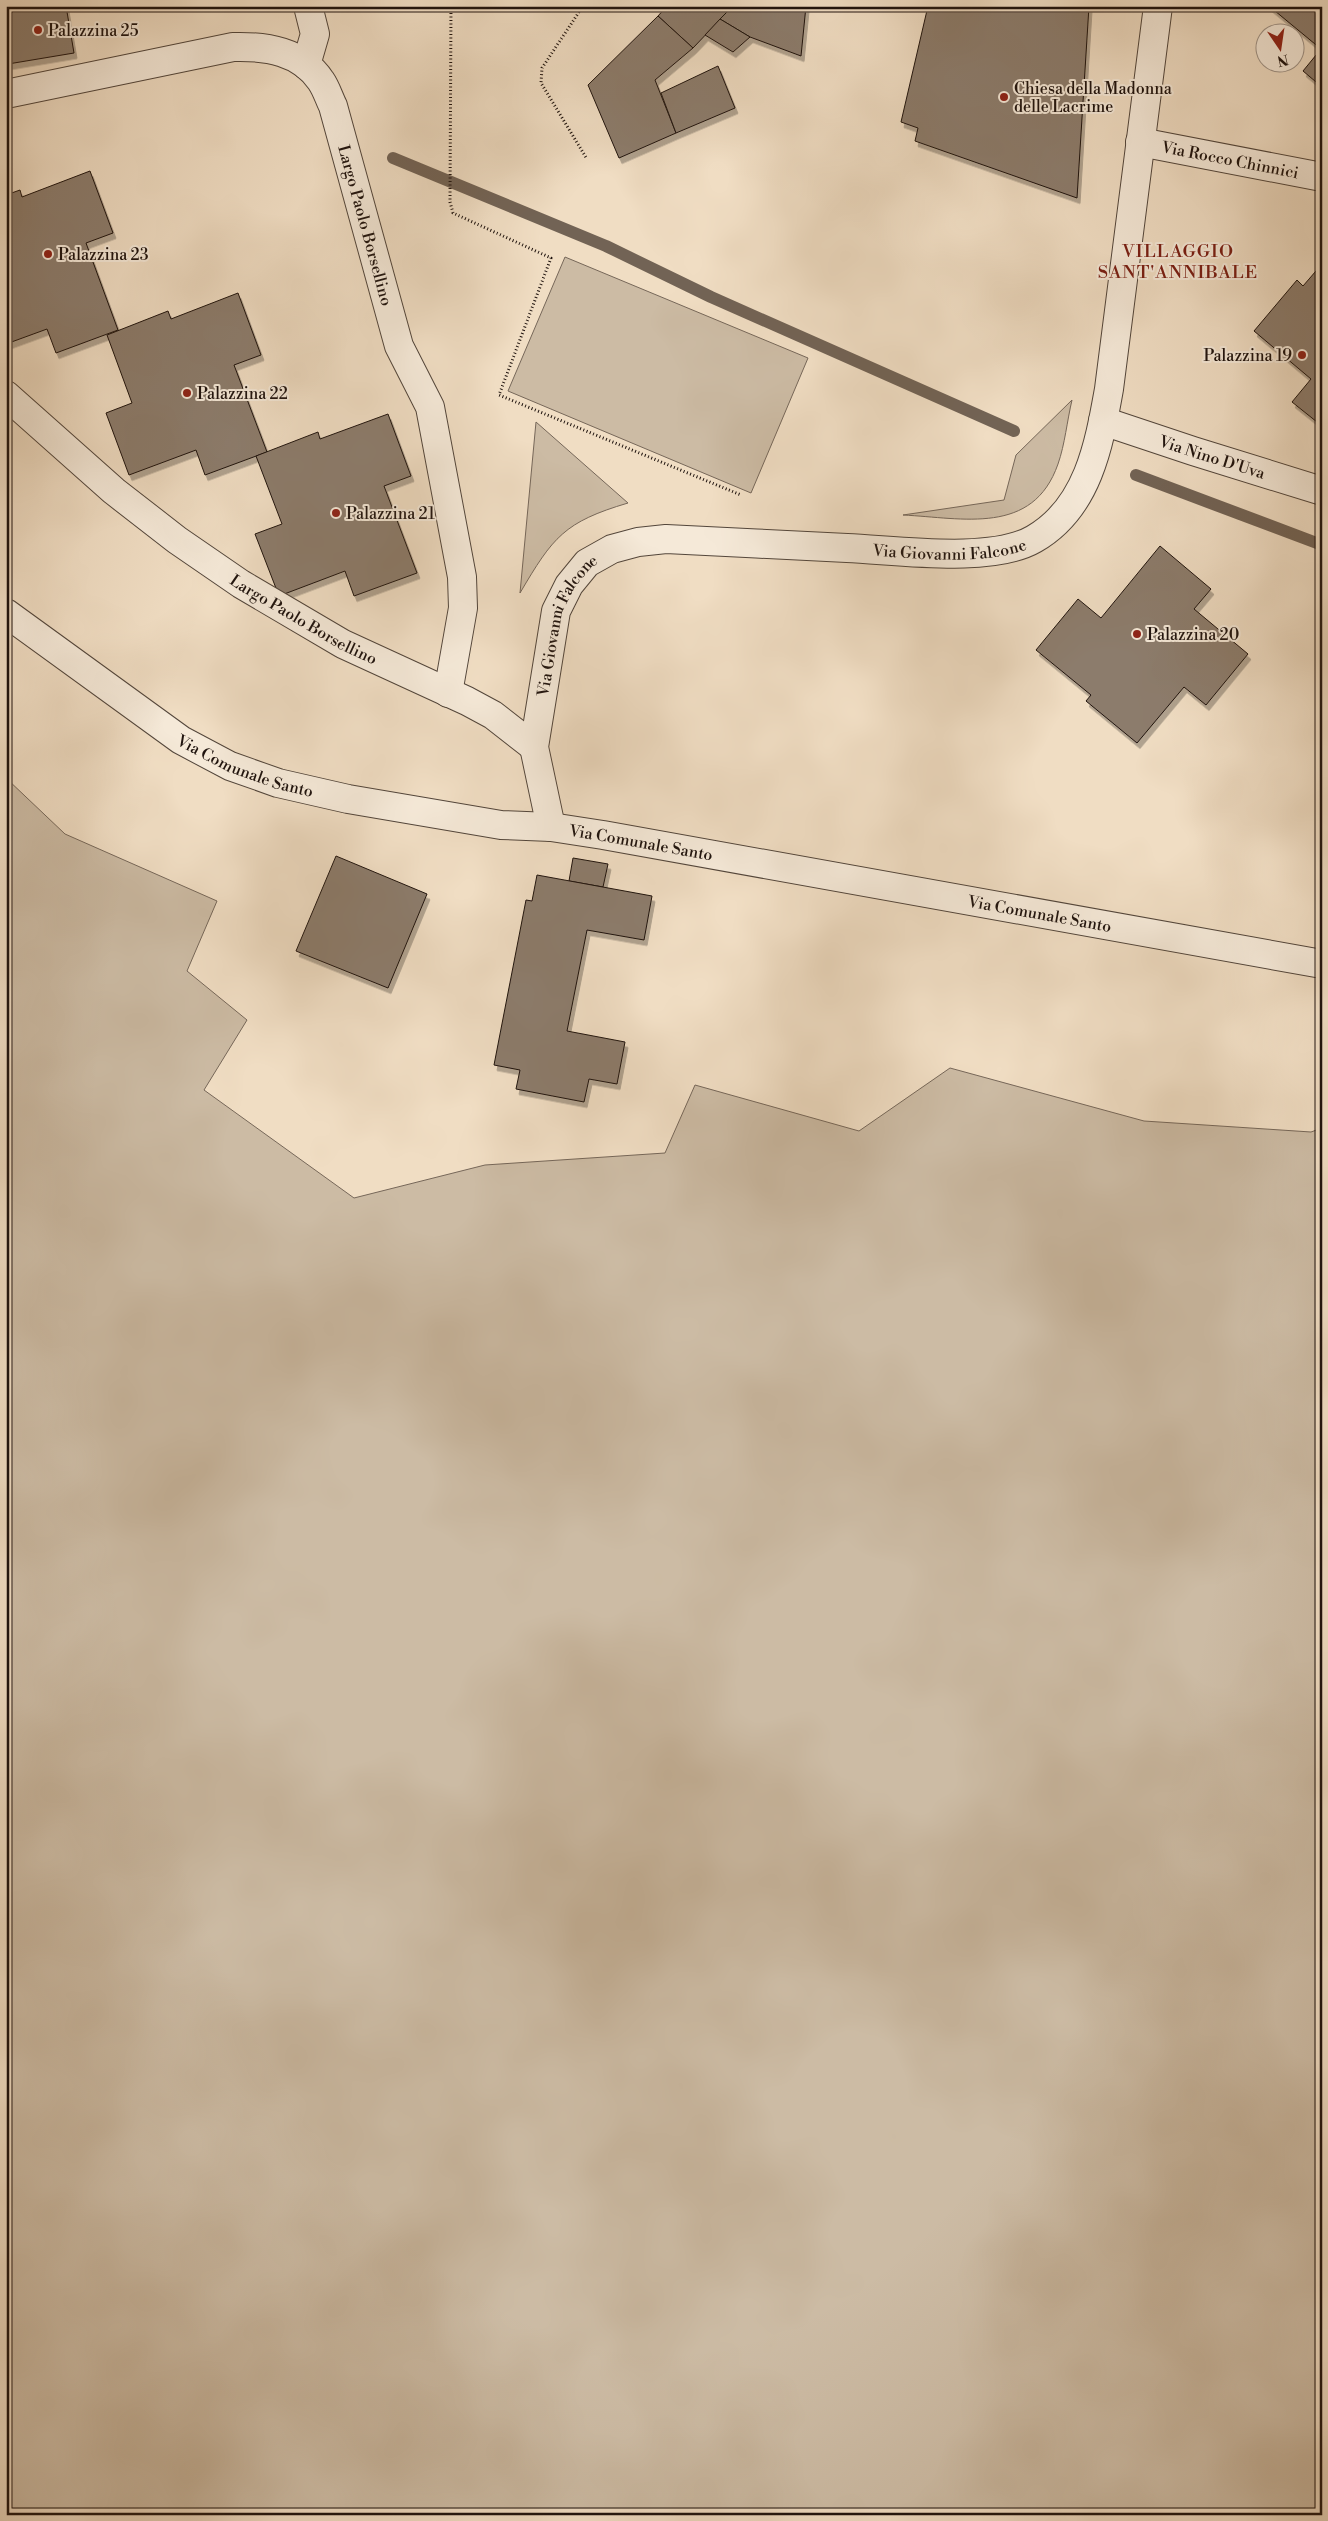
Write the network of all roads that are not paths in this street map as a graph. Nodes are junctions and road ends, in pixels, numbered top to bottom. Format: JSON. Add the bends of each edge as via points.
{"nodes":[{"id":1,"x":308,"y":6,"type":"edge"},
{"id":2,"x":1158,"y":6,"type":"edge"},
{"id":3,"x":306,"y":65,"type":"junction"},
{"id":4,"x":6,"y":94,"type":"edge"},
{"id":5,"x":1140,"y":142,"type":"junction"},
{"id":6,"x":1322,"y":177,"type":"edge"},
{"id":7,"x":6,"y":395,"type":"edge"},
{"id":8,"x":1103,"y":420,"type":"junction"},
{"id":9,"x":1322,"y":491,"type":"edge"},
{"id":10,"x":6,"y":613,"type":"edge"},
{"id":11,"x":448,"y":693,"type":"junction"},
{"id":12,"x":534,"y":747,"type":"junction"},
{"id":13,"x":551,"y":827,"type":"junction"},
{"id":14,"x":1322,"y":964,"type":"edge"}],
"edges":[{"from":1,"to":3,"type":"street","via":[[316,34]]},
{"from":2,"to":5,"type":"street","name":"Via Giovanni Falcone"},
{"from":3,"to":4,"type":"street","name":"Largo Paolo Borsellino","via":[[285,52],[258,46],[233,47]]},
{"from":3,"to":11,"type":"street","name":"Largo Paolo Borsellino","via":[[321,81],[333,106],[399,346],[430,407],[462,577],[463,608]]},
{"from":5,"to":6,"type":"street","name":"Via Rocco Chinnici"},
{"from":5,"to":8,"type":"street","name":"Via Giovanni Falcone"},
{"from":7,"to":11,"type":"street","name":"Largo Paolo Borsellino","via":[[114,491],[241,584],[343,644]]},
{"from":8,"to":9,"type":"street","name":"Via Nino D'Uva"},
{"from":8,"to":12,"type":"street","name":"Via Giovanni Falcone","via":[[1098,445],[1077,499],[1034,539],[1007,549],[945,552],[666,539],[612,549],[587,563],[569,585],[556,611]]},
{"from":10,"to":13,"type":"street","name":"Via Comunale Santo","via":[[181,740],[230,766],[278,784],[348,799],[501,824]]},
{"from":11,"to":12,"type":"street","name":"Largo Paolo Borsellino","via":[[493,715]]},
{"from":12,"to":13,"type":"street","name":"Via Giovanni Falcone"},
{"from":13,"to":14,"type":"street","name":"Via Comunale Santo"}]}
